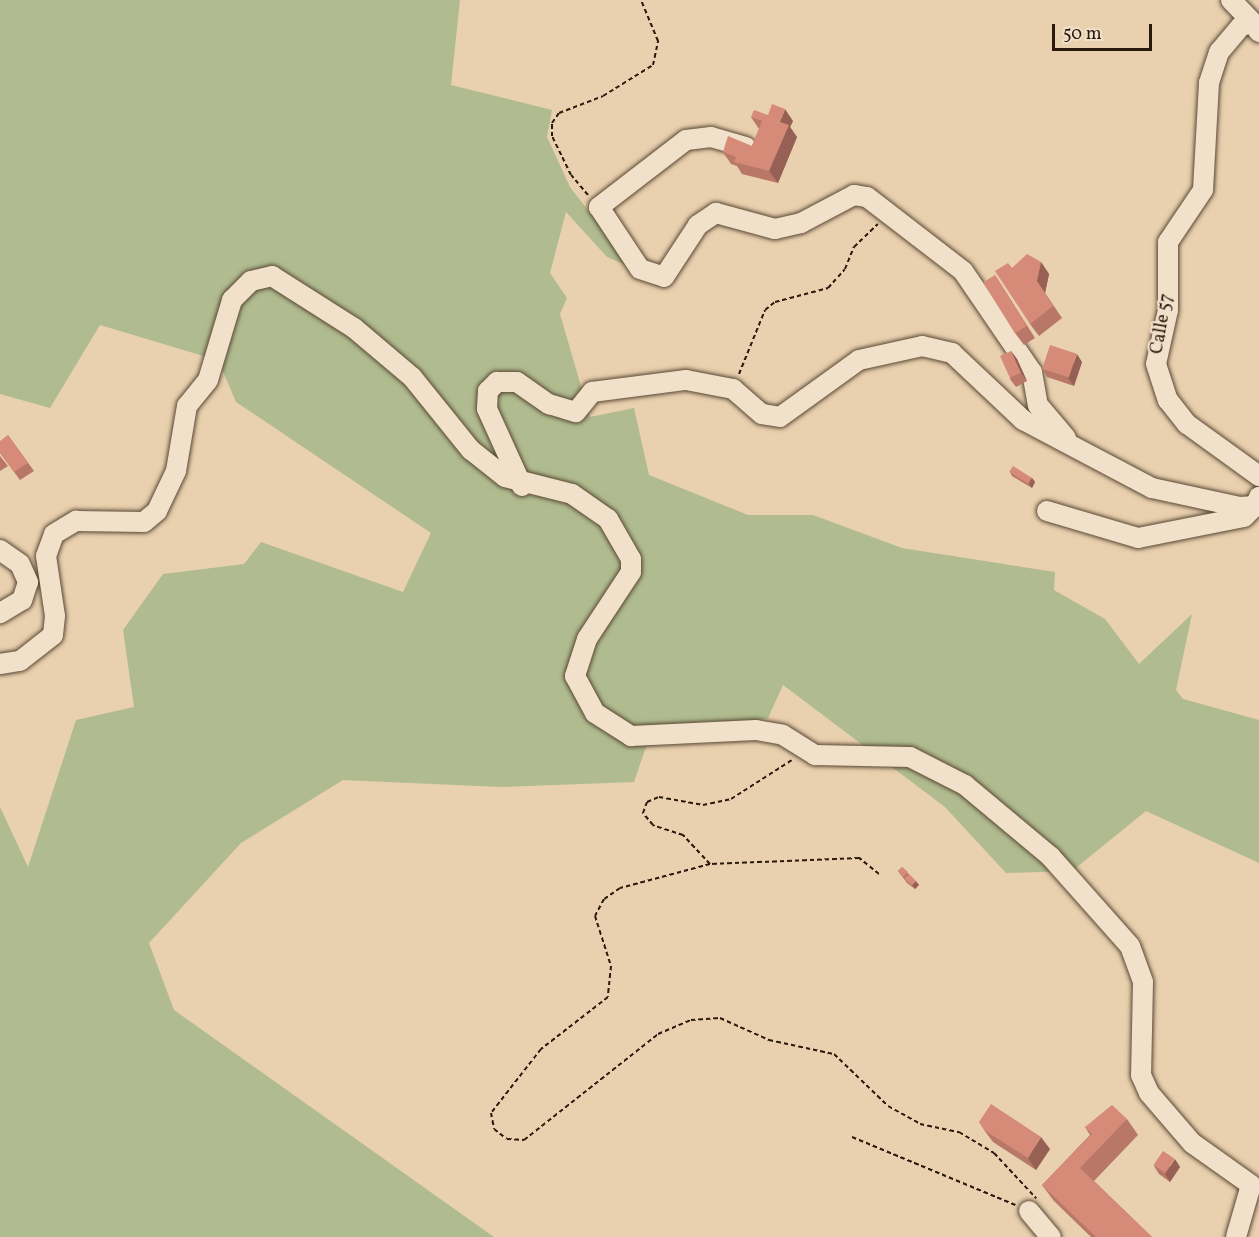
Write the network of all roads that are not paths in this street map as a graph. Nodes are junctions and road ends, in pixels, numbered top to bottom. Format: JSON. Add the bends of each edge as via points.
{"nodes":[{"id":1,"x":1231,"y":0,"type":"edge"},
{"id":2,"x":1256,"y":27,"type":"edge"},
{"id":3,"x":746,"y":147,"type":"edge"},
{"id":4,"x":1075,"y":446,"type":"junction"},
{"id":5,"x":1259,"y":476,"type":"edge"},
{"id":6,"x":522,"y":486,"type":"junction"},
{"id":7,"x":1257,"y":502,"type":"edge"},
{"id":8,"x":1047,"y":511,"type":"dead end"},
{"id":9,"x":0,"y":550,"type":"edge"},
{"id":10,"x":0,"y":613,"type":"edge"},
{"id":11,"x":0,"y":664,"type":"edge"},
{"id":12,"x":1029,"y":1211,"type":"road end"},
{"id":13,"x":1051,"y":1237,"type":"edge"},
{"id":14,"x":1236,"y":1237,"type":"edge"}],
"edges":[{"from":1,"to":2,"type":"street"},
{"from":2,"to":5,"type":"street","name":"Calle 57","via":[[1241,26],[1219,52],[1209,83],[1203,190],[1168,242],[1168,310],[1156,364],[1168,400],[1187,424]]},
{"from":3,"to":4,"type":"street","via":[[711,137],[686,140],[665,151],[599,207],[640,268],[656,278],[673,268],[698,225],[716,213],[775,229],[801,223],[854,195],[867,196],[963,271],[1032,372],[1038,405]]},
{"from":4,"to":6,"type":"street","via":[[1023,420],[952,353],[922,346],[860,360],[780,417],[762,414],[733,389],[669,379],[592,392],[576,412],[549,404],[517,382],[497,382],[488,392],[488,409]]},
{"from":4,"to":7,"type":"street","via":[[1152,488]]},
{"from":6,"to":11,"type":"street","via":[[471,450],[412,377],[354,328],[280,280],[262,275],[232,300],[208,380],[184,414],[176,471],[158,511],[144,522],[76,521],[54,534],[46,556],[56,616],[53,635],[20,661]]},
{"from":6,"to":14,"type":"street","via":[[591,502],[608,519],[631,559],[625,586],[587,639],[575,676],[595,713],[631,736],[756,730],[783,735],[815,755],[885,754],[930,764],[999,813],[1094,900],[1130,946],[1143,982],[1141,1075],[1149,1093],[1192,1143],[1251,1185]]},
{"from":7,"to":8,"type":"street","via":[[1244,517],[1138,538]]},
{"from":9,"to":10,"type":"street","via":[[20,564],[28,582],[22,600]]},
{"from":12,"to":13,"type":"street"}]}
